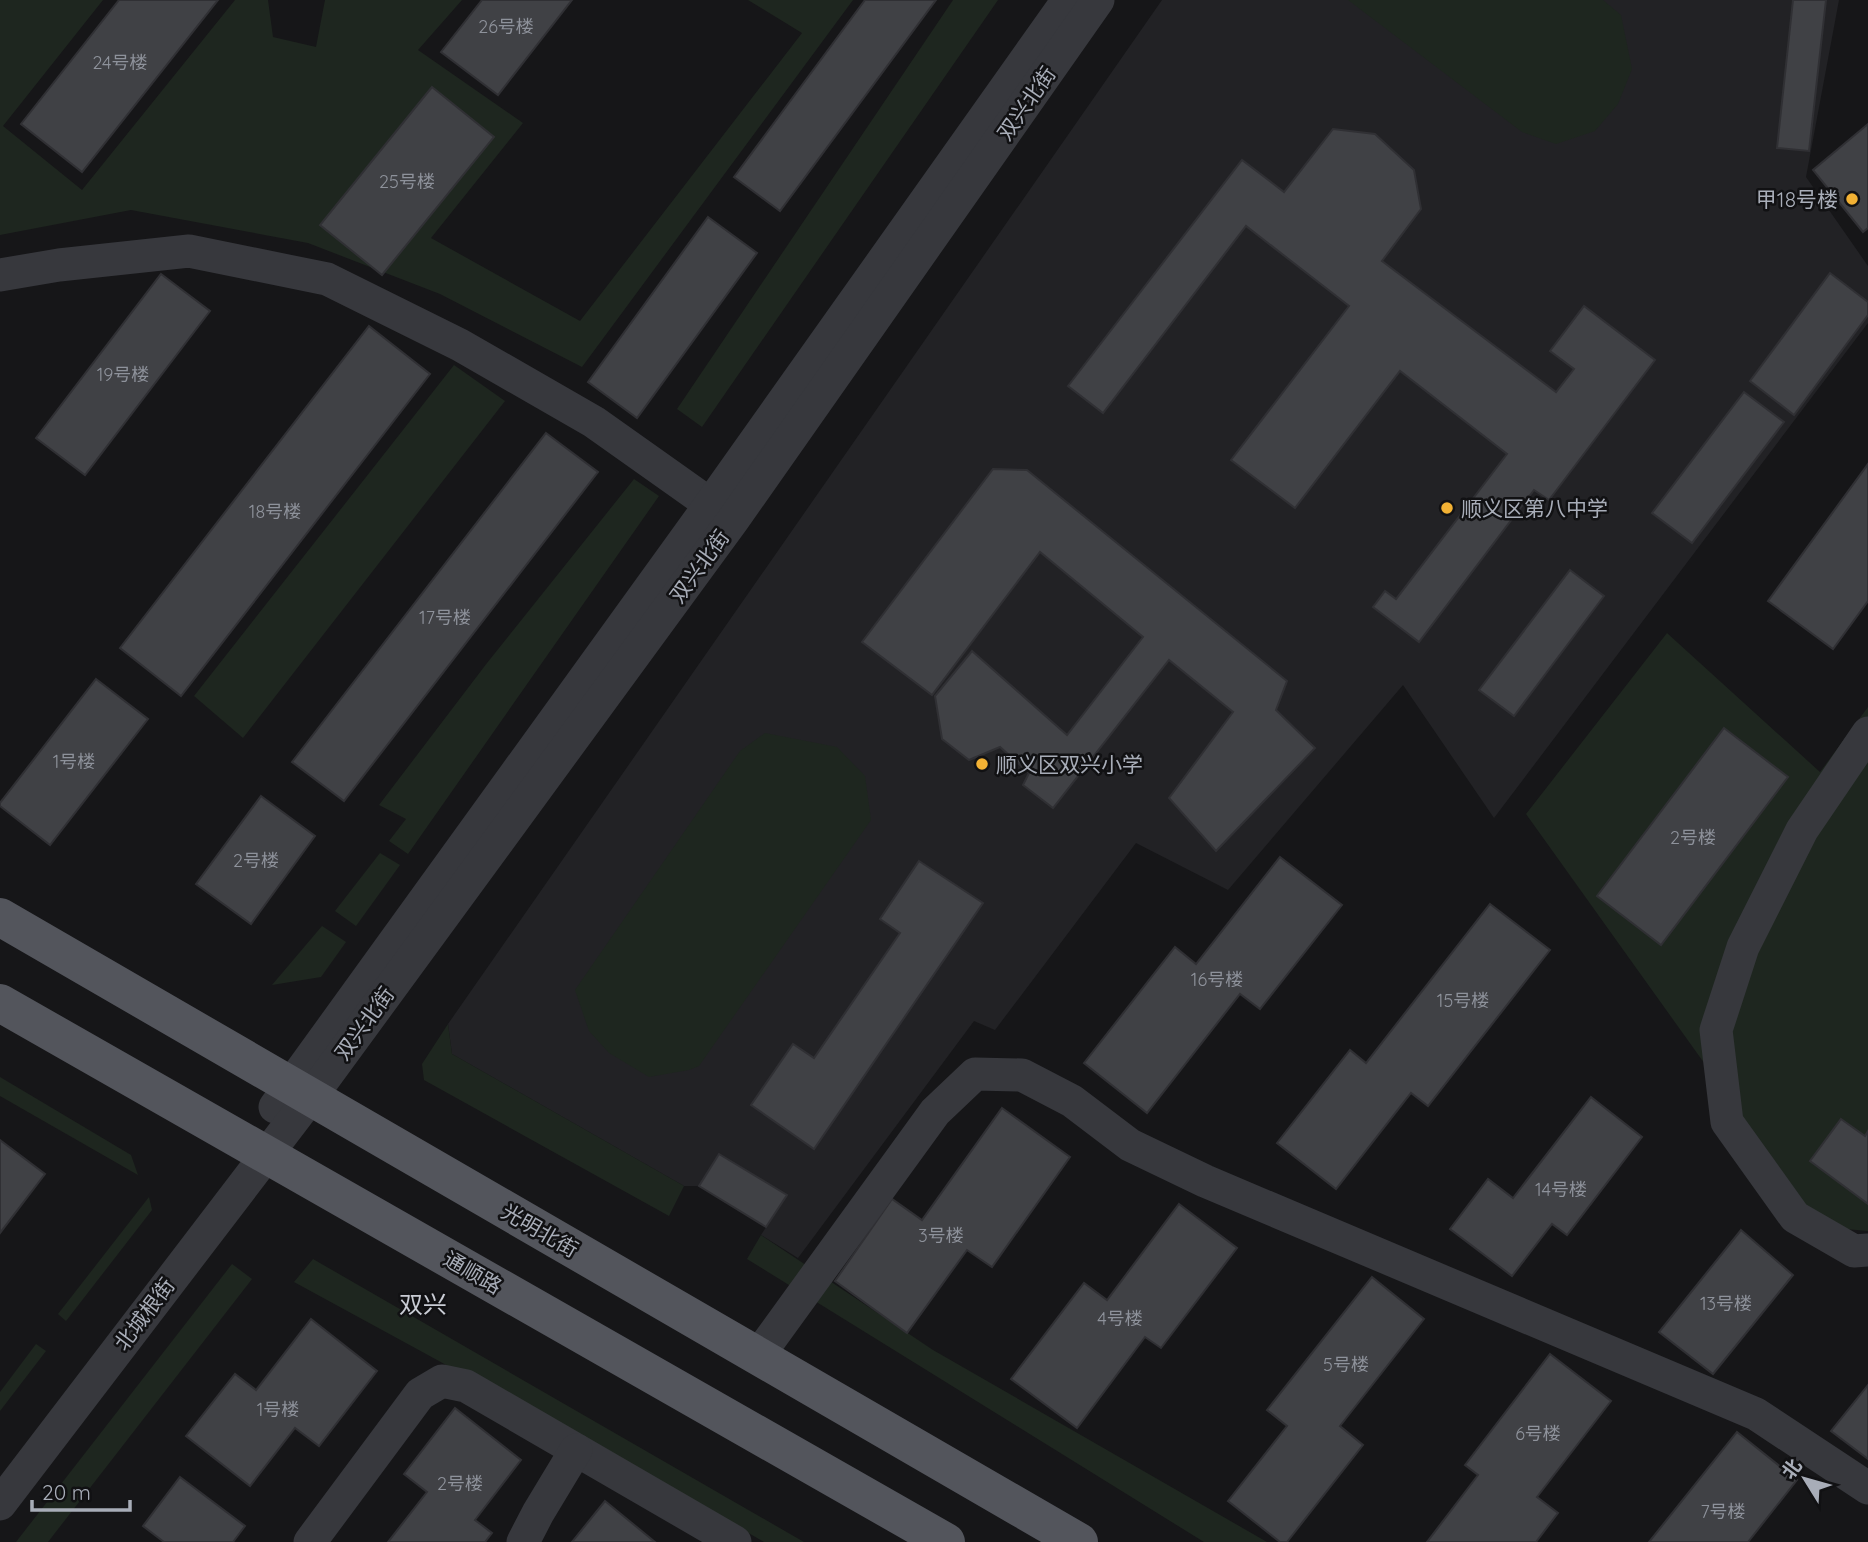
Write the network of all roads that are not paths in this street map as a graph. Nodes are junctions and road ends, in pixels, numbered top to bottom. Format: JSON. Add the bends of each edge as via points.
{"nodes":[{"id":1,"x":1068,"y":0,"type":"edge"},
{"id":2,"x":1098,"y":0,"type":"edge"},
{"id":3,"x":0,"y":275,"type":"edge"},
{"id":4,"x":721,"y":513,"type":"junction"},
{"id":5,"x":1868,"y":733,"type":"edge"},
{"id":6,"x":0,"y":917,"type":"edge"},
{"id":7,"x":0,"y":1003,"type":"edge"},
{"id":8,"x":279,"y":1120,"type":"junction"},
{"id":9,"x":1868,"y":1250,"type":"edge"},
{"id":10,"x":758,"y":1356,"type":"junction"},
{"id":11,"x":576,"y":1450,"type":"junction"},
{"id":12,"x":0,"y":1468,"type":"edge"},
{"id":13,"x":1868,"y":1488,"type":"edge"},
{"id":14,"x":0,"y":1504,"type":"edge"},
{"id":15,"x":725,"y":1539,"type":"edge"},
{"id":16,"x":310,"y":1542,"type":"edge"},
{"id":17,"x":523,"y":1542,"type":"edge"},
{"id":18,"x":946,"y":1542,"type":"edge"},
{"id":19,"x":1079,"y":1542,"type":"edge"}],
"edges":[{"from":1,"to":4,"type":"street","name":"双兴北街"},
{"from":2,"to":4,"type":"street","name":"双兴北街"},
{"from":3,"to":4,"type":"street","via":[[189,251],[327,279],[460,345],[594,422]]},
{"from":4,"to":8,"type":"street","name":"双兴北街"},
{"from":5,"to":9,"type":"street","via":[[1802,830],[1743,947],[1716,1030],[1727,1122],[1795,1217],[1854,1251]]},
{"from":6,"to":8,"type":"main road","name":"光明北街"},
{"from":7,"to":8,"type":"main road","name":"通顺路"},
{"from":8,"to":10,"type":"main road","name":"光明北街"},
{"from":8,"to":12,"type":"street","name":"北城根街"},
{"from":8,"to":14,"type":"street","name":"北城根街"},
{"from":8,"to":18,"type":"main road","name":"通顺路"},
{"from":10,"to":13,"type":"street","via":[[935,1112],[975,1074],[1022,1075],[1072,1101],[1130,1145],[1205,1181],[1756,1414]]},
{"from":10,"to":19,"type":"main road","name":"光明北街"},
{"from":11,"to":15,"type":"street"},
{"from":11,"to":16,"type":"street","via":[[466,1386],[442,1381],[420,1394]]},
{"from":11,"to":17,"type":"street"}]}
